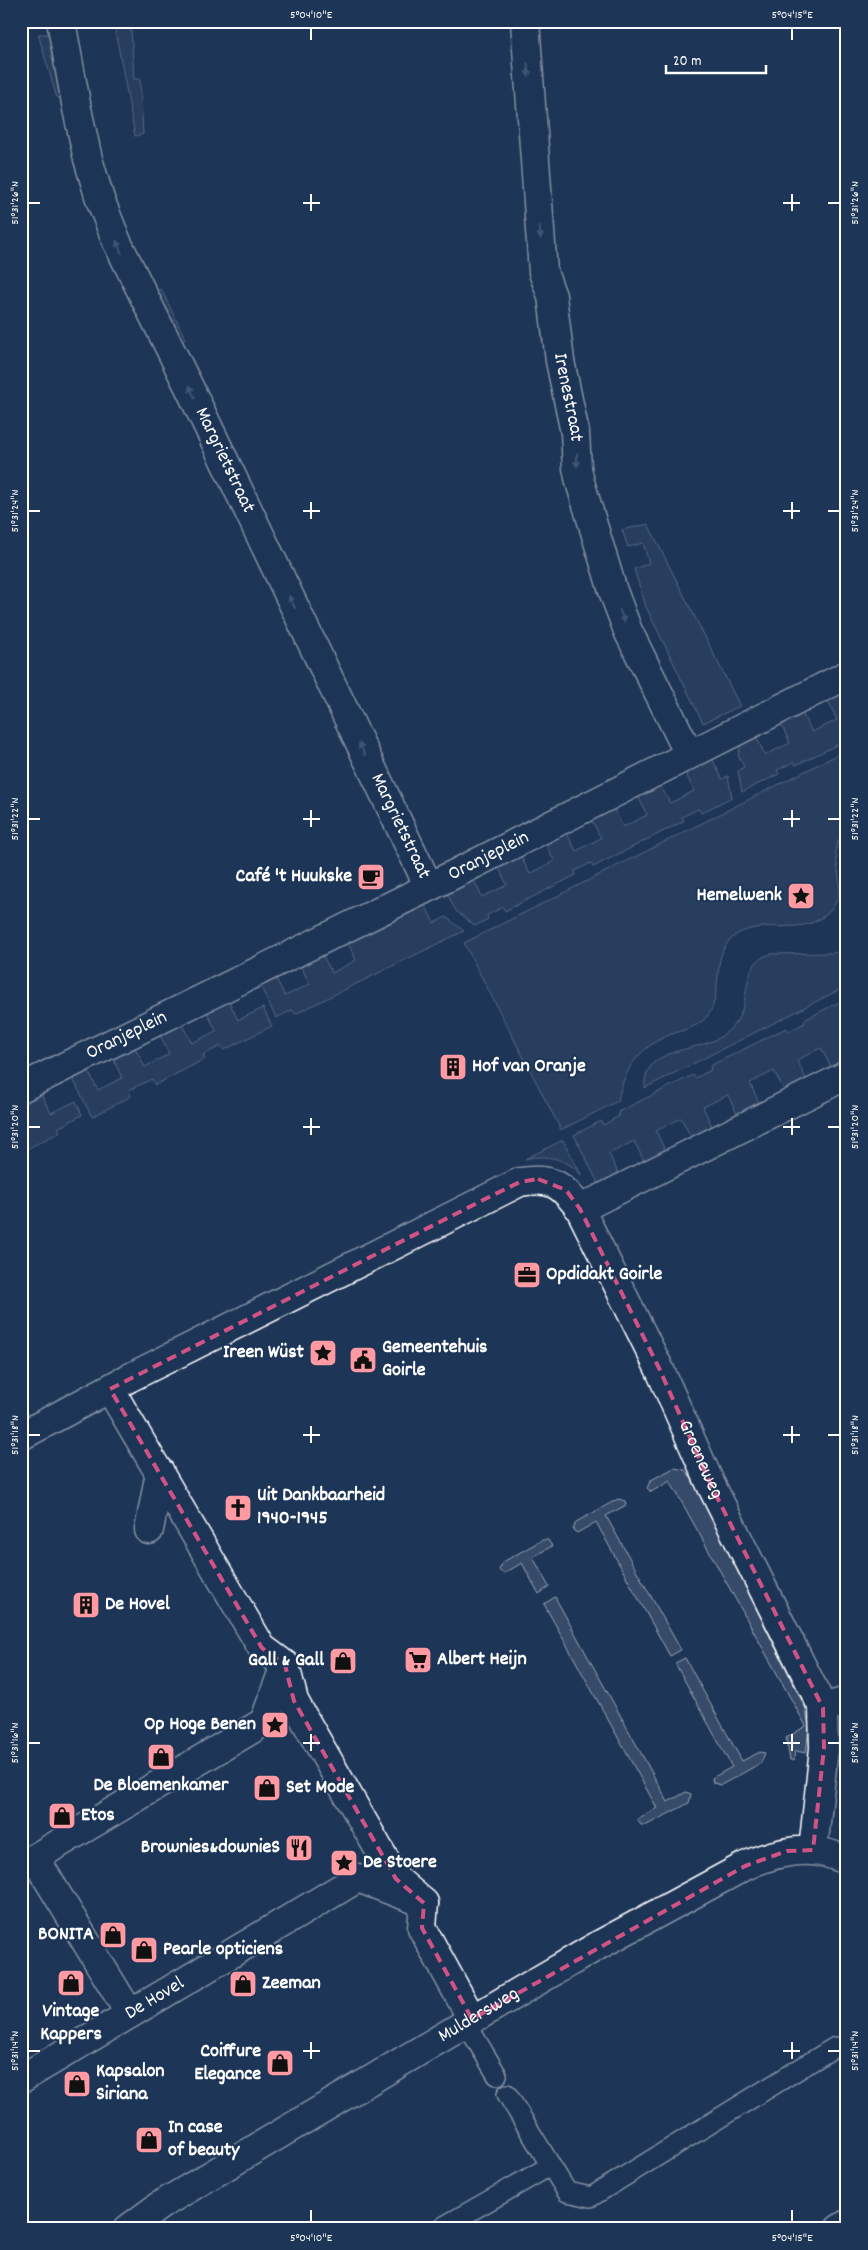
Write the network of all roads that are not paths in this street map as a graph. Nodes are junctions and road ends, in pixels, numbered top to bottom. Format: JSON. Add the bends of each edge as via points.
{"nodes":[{"id":1,"x":61,"y":21,"type":"edge"},
{"id":2,"x":525,"y":21,"type":"edge"},
{"id":3,"x":847,"y":675,"type":"edge"},
{"id":4,"x":688,"y":754,"type":"junction"},
{"id":5,"x":429,"y":887,"type":"junction"},
{"id":6,"x":847,"y":1075,"type":"edge"},
{"id":7,"x":21,"y":1088,"type":"edge"},
{"id":8,"x":580,"y":1209,"type":"junction"},
{"id":9,"x":110,"y":1389,"type":"junction"},
{"id":10,"x":21,"y":1436,"type":"edge"},
{"id":11,"x":160,"y":1472,"type":"junction"},
{"id":12,"x":149,"y":1530,"type":"dead end"},
{"id":13,"x":285,"y":1665,"type":"junction"},
{"id":14,"x":835,"y":1704,"type":"edge"},
{"id":15,"x":813,"y":1850,"type":"junction"},
{"id":16,"x":847,"y":1861,"type":"edge"},
{"id":17,"x":28,"y":1862,"type":"edge"},
{"id":18,"x":424,"y":1903,"type":"junction"},
{"id":19,"x":130,"y":2014,"type":"junction"},
{"id":20,"x":469,"y":2021,"type":"junction"},
{"id":21,"x":835,"y":2047,"type":"dead end"},
{"id":22,"x":496,"y":2075,"type":"dead end"},
{"id":23,"x":21,"y":2079,"type":"edge"},
{"id":24,"x":507,"y":2094,"type":"dead end"},
{"id":25,"x":550,"y":2166,"type":"junction"},
{"id":26,"x":847,"y":2224,"type":"edge"},
{"id":27,"x":128,"y":2229,"type":"edge"},
{"id":28,"x":439,"y":2229,"type":"edge"},
{"id":29,"x":840,"y":2229,"type":"edge"}],
"edges":[{"from":5,"to":1,"type":"street","name":"Margrietstraat","one_way":true,"via":[[117,242],[88,159]]},
{"from":2,"to":4,"type":"street","name":"Irenestraat","one_way":true,"via":[[543,272],[552,296],[580,482],[628,631]]},
{"from":3,"to":4,"type":"street","name":"Oranjeplein"},
{"from":4,"to":5,"type":"street","name":"Oranjeplein"},
{"from":5,"to":7,"type":"street","name":"Oranjeplein"},
{"from":6,"to":8,"type":"street"},
{"from":8,"to":9,"type":"street","via":[[566,1190],[553,1182],[520,1182]]},
{"from":8,"to":14,"type":"street","name":"Groeneweg","via":[[659,1368],[711,1486]]},
{"from":9,"to":10,"type":"street"},
{"from":9,"to":11,"type":"street"},
{"from":11,"to":12,"type":"street"},
{"from":11,"to":13,"type":"street","via":[[262,1648]]},
{"from":13,"to":17,"type":"street","via":[[264,1722]]},
{"from":13,"to":18,"type":"street","via":[[294,1701],[396,1878]]},
{"from":14,"to":15,"type":"street","name":"Groeneweg","via":[[824,1748]]},
{"from":15,"to":16,"type":"street","name":"Muldersweg"},
{"from":15,"to":20,"type":"street","name":"Muldersweg","via":[[787,1851],[744,1866]]},
{"from":17,"to":19,"type":"street"},
{"from":18,"to":19,"type":"street","name":"De Hovel","via":[[358,1878]]},
{"from":18,"to":20,"type":"street","via":[[422,1928]]},
{"from":19,"to":23,"type":"street","name":"De Hovel"},
{"from":20,"to":22,"type":"lane"},
{"from":20,"to":27,"type":"street","name":"Muldersweg","via":[[159,2206]]},
{"from":21,"to":25,"type":"lane","via":[[591,2197],[567,2192]]},
{"from":24,"to":25,"type":"lane"},
{"from":25,"to":28,"type":"lane"},
{"from":26,"to":29,"type":"street"}]}
